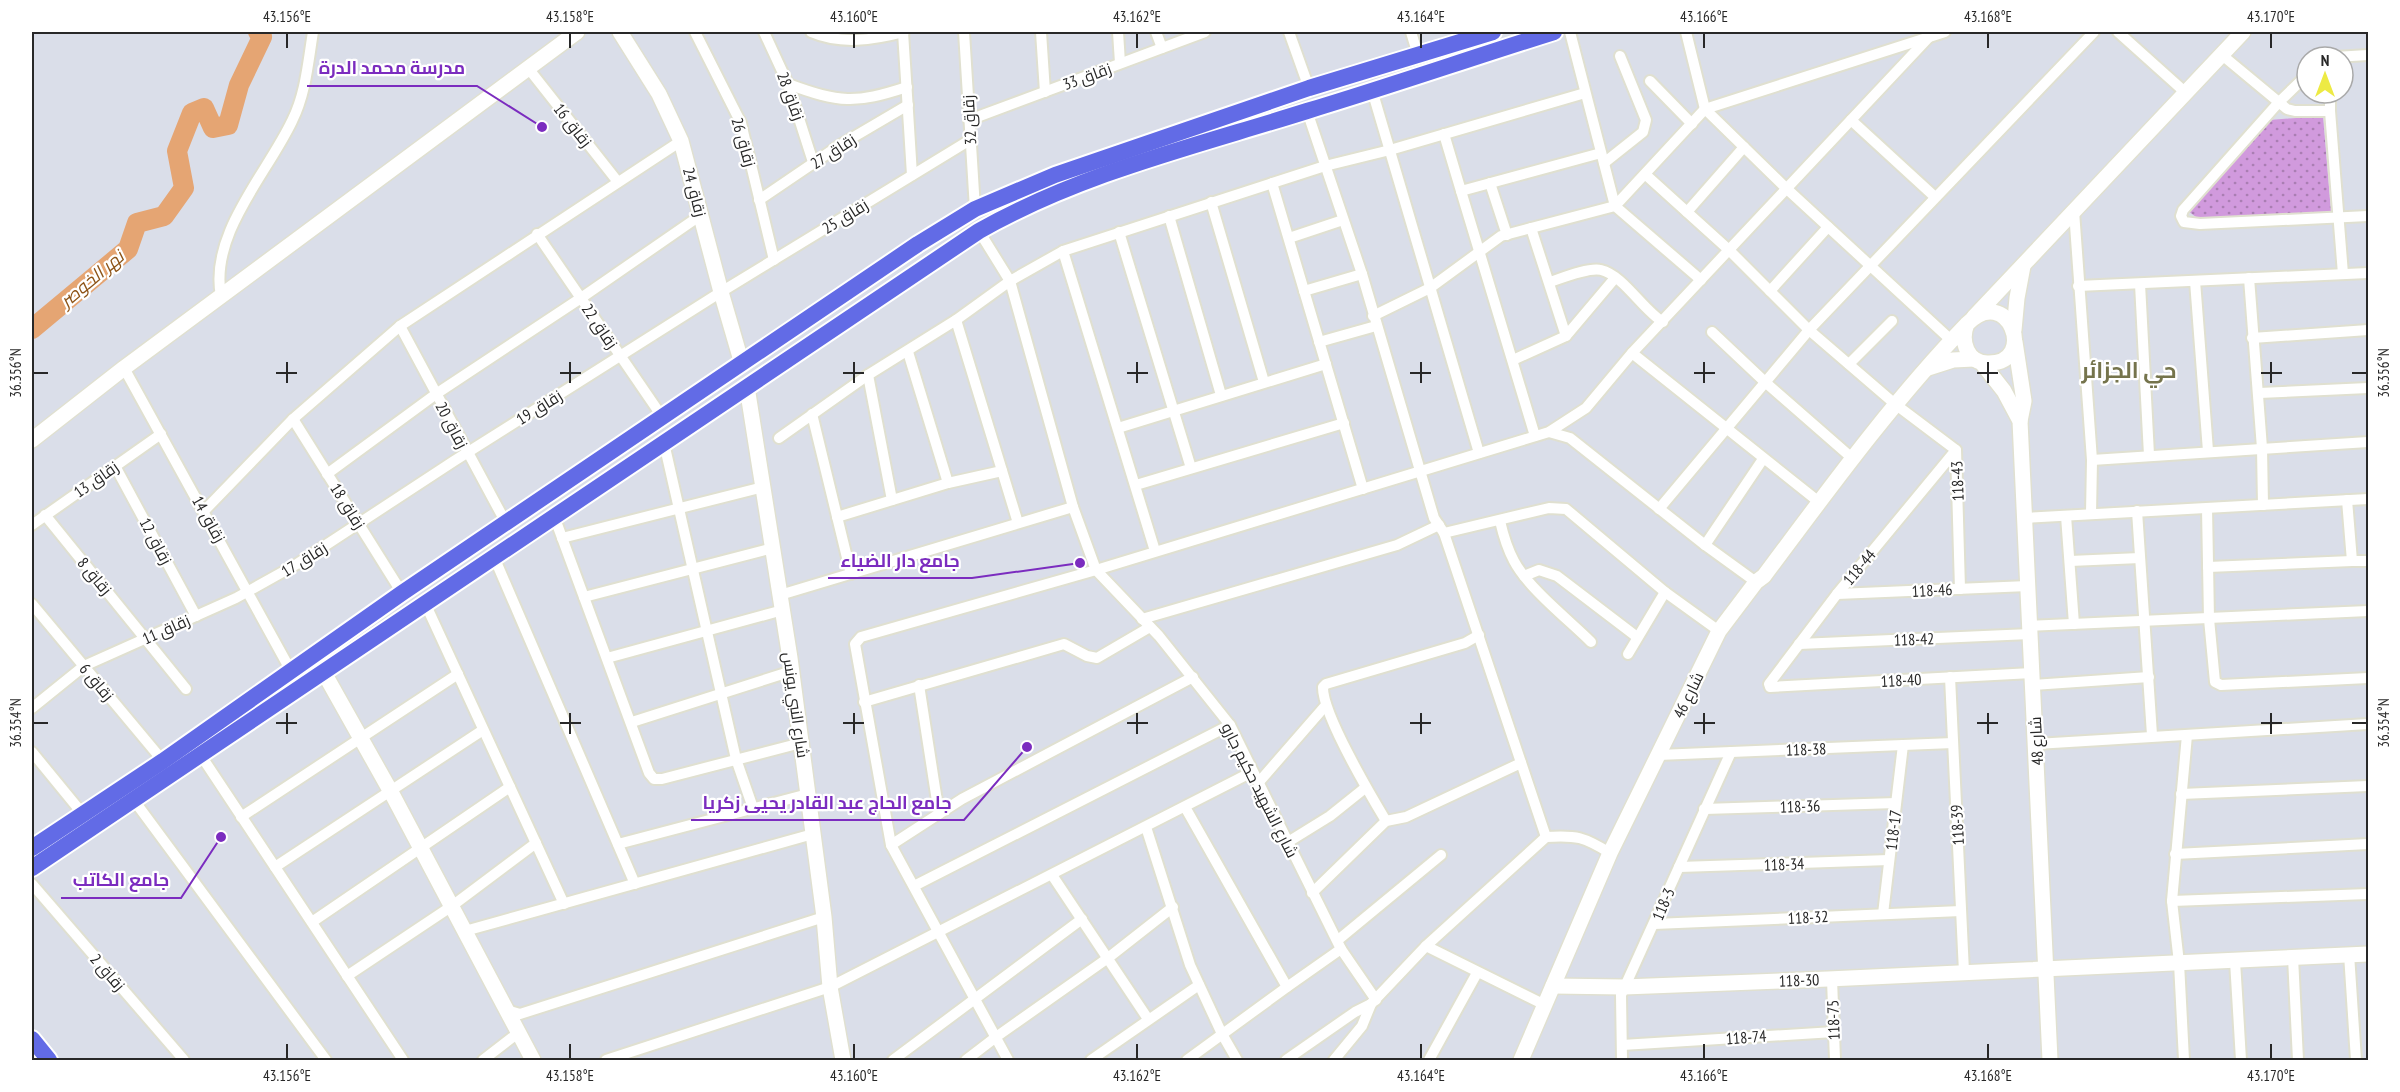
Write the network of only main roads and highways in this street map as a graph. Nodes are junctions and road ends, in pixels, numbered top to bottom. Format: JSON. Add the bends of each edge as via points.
{"nodes":[{"id":1,"x":1486,"y":32,"type":"edge"},
{"id":2,"x":1554,"y":32,"type":"edge"},
{"id":3,"x":32,"y":848,"type":"edge"},
{"id":4,"x":32,"y":868,"type":"edge"},
{"id":5,"x":32,"y":1039,"type":"edge"},
{"id":6,"x":49,"y":1060,"type":"edge"}],
"edges":[{"from":1,"to":3,"type":"main road","via":[[1055,175],[975,208],[402,593]]},
{"from":2,"to":4,"type":"main road","via":[[1162,154],[1021,207],[979,231]]},
{"from":5,"to":6,"type":"main road"}]}
